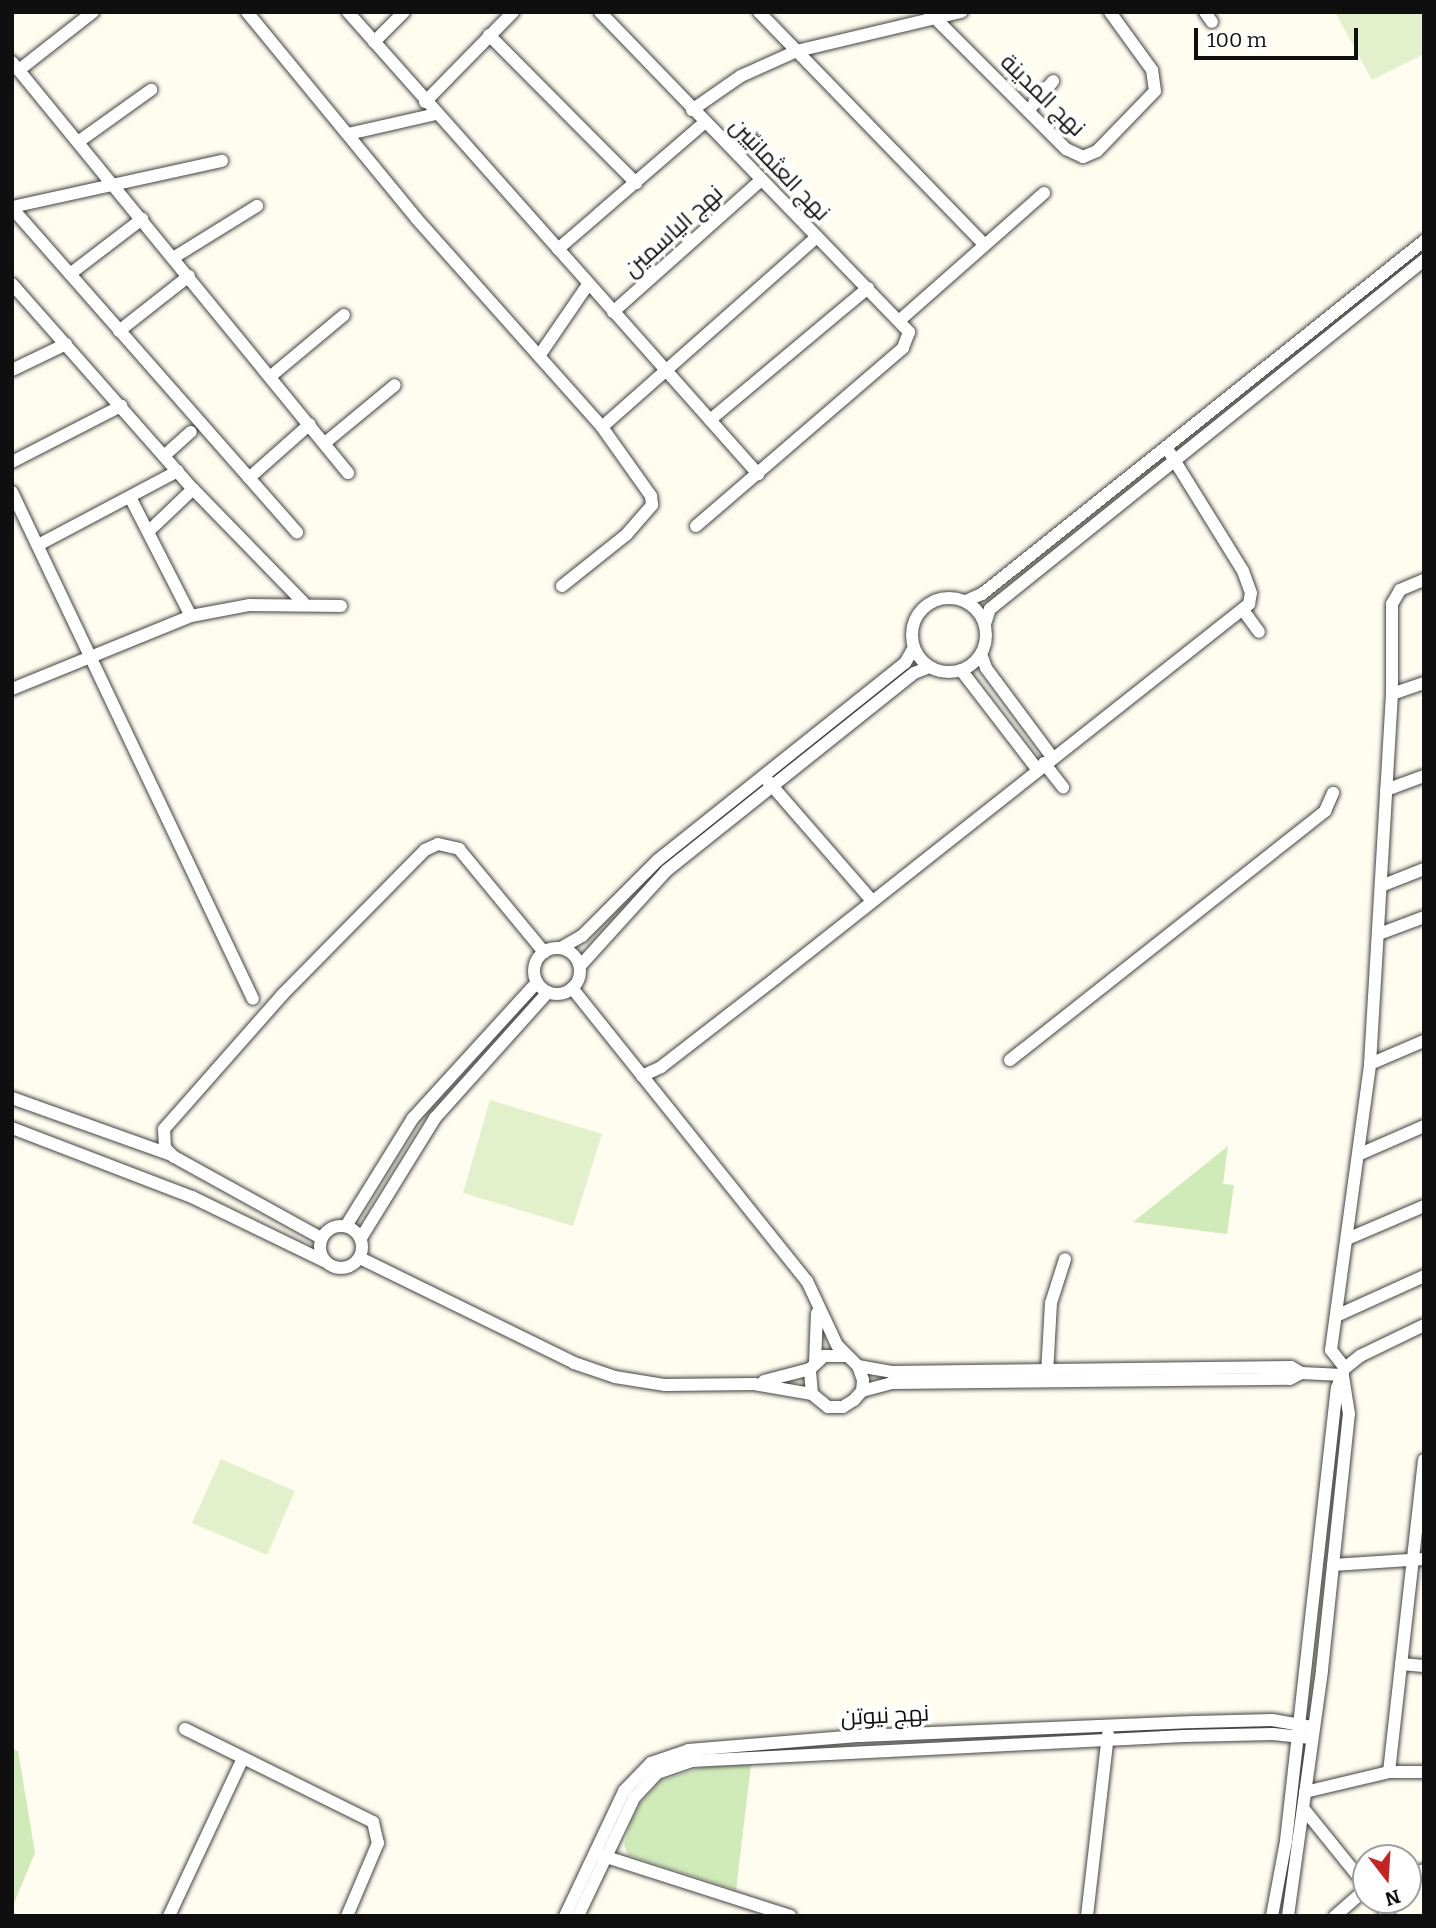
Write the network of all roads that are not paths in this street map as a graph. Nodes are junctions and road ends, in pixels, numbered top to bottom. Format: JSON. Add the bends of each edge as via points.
{"nodes":[{"id":1,"x":93,"y":12,"type":"edge"},
{"id":2,"x":247,"y":12,"type":"edge"},
{"id":3,"x":348,"y":12,"type":"edge"},
{"id":4,"x":404,"y":12,"type":"edge"},
{"id":5,"x":513,"y":12,"type":"edge"},
{"id":6,"x":600,"y":12,"type":"edge"},
{"id":7,"x":759,"y":12,"type":"edge"},
{"id":8,"x":961,"y":12,"type":"edge"},
{"id":9,"x":1110,"y":12,"type":"edge"},
{"id":10,"x":931,"y":15,"type":"edge"},
{"id":11,"x":489,"y":35,"type":"junction"},
{"id":12,"x":374,"y":42,"type":"junction"},
{"id":13,"x":797,"y":51,"type":"junction"},
{"id":14,"x":16,"y":66,"type":"edge"},
{"id":15,"x":1053,"y":81,"type":"dead end"},
{"id":16,"x":151,"y":90,"type":"dead end"},
{"id":17,"x":425,"y":102,"type":"junction"},
{"id":18,"x":692,"y":110,"type":"junction"},
{"id":19,"x":1028,"y":111,"type":"junction"},
{"id":20,"x":436,"y":114,"type":"junction"},
{"id":21,"x":705,"y":122,"type":"junction"},
{"id":22,"x":348,"y":134,"type":"junction"},
{"id":23,"x":78,"y":142,"type":"junction"},
{"id":24,"x":222,"y":161,"type":"dead end"},
{"id":25,"x":761,"y":180,"type":"junction"},
{"id":26,"x":636,"y":183,"type":"junction"},
{"id":27,"x":114,"y":186,"type":"junction"},
{"id":28,"x":1044,"y":193,"type":"dead end"},
{"id":29,"x":257,"y":206,"type":"dead end"},
{"id":30,"x":12,"y":208,"type":"edge"},
{"id":31,"x":142,"y":219,"type":"junction"},
{"id":32,"x":817,"y":237,"type":"junction"},
{"id":33,"x":1424,"y":241,"type":"edge"},
{"id":34,"x":983,"y":243,"type":"junction"},
{"id":35,"x":558,"y":249,"type":"junction"},
{"id":36,"x":173,"y":258,"type":"junction"},
{"id":37,"x":1424,"y":260,"type":"edge"},
{"id":38,"x":70,"y":274,"type":"junction"},
{"id":39,"x":189,"y":276,"type":"junction"},
{"id":40,"x":12,"y":284,"type":"edge"},
{"id":41,"x":587,"y":286,"type":"junction"},
{"id":42,"x":868,"y":288,"type":"junction"},
{"id":43,"x":613,"y":312,"type":"junction"},
{"id":44,"x":344,"y":315,"type":"dead end"},
{"id":45,"x":900,"y":320,"type":"junction"},
{"id":46,"x":119,"y":331,"type":"junction"},
{"id":47,"x":66,"y":344,"type":"junction"},
{"id":48,"x":539,"y":356,"type":"junction"},
{"id":49,"x":12,"y":370,"type":"edge"},
{"id":50,"x":664,"y":370,"type":"junction"},
{"id":51,"x":271,"y":376,"type":"junction"},
{"id":52,"x":395,"y":385,"type":"dead end"},
{"id":53,"x":121,"y":407,"type":"junction"},
{"id":54,"x":710,"y":420,"type":"junction"},
{"id":55,"x":310,"y":424,"type":"junction"},
{"id":56,"x":602,"y":426,"type":"junction"},
{"id":57,"x":191,"y":432,"type":"dead end"},
{"id":58,"x":326,"y":442,"type":"junction"},
{"id":59,"x":1166,"y":447,"type":"junction"},
{"id":60,"x":164,"y":456,"type":"junction"},
{"id":61,"x":1176,"y":461,"type":"junction"},
{"id":62,"x":12,"y":462,"type":"edge"},
{"id":63,"x":178,"y":471,"type":"junction"},
{"id":64,"x":348,"y":473,"type":"dead end"},
{"id":65,"x":758,"y":474,"type":"junction"},
{"id":66,"x":249,"y":478,"type":"junction"},
{"id":67,"x":193,"y":489,"type":"junction"},
{"id":68,"x":12,"y":492,"type":"edge"},
{"id":69,"x":131,"y":499,"type":"junction"},
{"id":70,"x":696,"y":526,"type":"dead end"},
{"id":71,"x":149,"y":531,"type":"junction"},
{"id":72,"x":297,"y":531,"type":"dead end"},
{"id":73,"x":40,"y":544,"type":"junction"},
{"id":74,"x":1424,"y":580,"type":"edge"},
{"id":75,"x":562,"y":586,"type":"dead end"},
{"id":76,"x":966,"y":601,"type":"junction"},
{"id":77,"x":303,"y":602,"type":"junction"},
{"id":78,"x":341,"y":606,"type":"dead end"},
{"id":79,"x":1243,"y":610,"type":"junction"},
{"id":80,"x":191,"y":616,"type":"junction"},
{"id":81,"x":985,"y":624,"type":"junction"},
{"id":82,"x":1259,"y":632,"type":"dead end"},
{"id":83,"x":913,"y":649,"type":"junction"},
{"id":84,"x":981,"y":654,"type":"junction"},
{"id":85,"x":92,"y":657,"type":"junction"},
{"id":86,"x":930,"y":667,"type":"junction"},
{"id":87,"x":961,"y":670,"type":"junction"},
{"id":88,"x":1424,"y":683,"type":"edge"},
{"id":89,"x":12,"y":689,"type":"edge"},
{"id":90,"x":1392,"y":694,"type":"junction"},
{"id":91,"x":1044,"y":763,"type":"junction"},
{"id":92,"x":763,"y":774,"type":"junction"},
{"id":93,"x":1424,"y":776,"type":"edge"},
{"id":94,"x":771,"y":785,"type":"junction"},
{"id":95,"x":1063,"y":787,"type":"dead end"},
{"id":96,"x":1387,"y":790,"type":"junction"},
{"id":97,"x":1333,"y":793,"type":"dead end"},
{"id":98,"x":1424,"y":869,"type":"edge"},
{"id":99,"x":1381,"y":886,"type":"junction"},
{"id":100,"x":872,"y":901,"type":"junction"},
{"id":101,"x":1424,"y":917,"type":"edge"},
{"id":102,"x":1380,"y":934,"type":"junction"},
{"id":103,"x":561,"y":948,"type":"junction"},
{"id":104,"x":544,"y":952,"type":"junction"},
{"id":105,"x":580,"y":966,"type":"junction"},
{"id":106,"x":537,"y":982,"type":"junction"},
{"id":107,"x":572,"y":988,"type":"junction"},
{"id":108,"x":548,"y":992,"type":"junction"},
{"id":109,"x":253,"y":999,"type":"dead end"},
{"id":110,"x":1424,"y":1041,"type":"edge"},
{"id":111,"x":1010,"y":1060,"type":"dead end"},
{"id":112,"x":1370,"y":1064,"type":"junction"},
{"id":113,"x":642,"y":1076,"type":"junction"},
{"id":114,"x":12,"y":1098,"type":"edge"},
{"id":115,"x":1424,"y":1126,"type":"edge"},
{"id":116,"x":12,"y":1128,"type":"edge"},
{"id":117,"x":1360,"y":1154,"type":"junction"},
{"id":118,"x":174,"y":1157,"type":"junction"},
{"id":119,"x":1424,"y":1206,"type":"edge"},
{"id":120,"x":346,"y":1226,"type":"junction"},
{"id":121,"x":321,"y":1238,"type":"junction"},
{"id":122,"x":361,"y":1238,"type":"junction"},
{"id":123,"x":1347,"y":1239,"type":"junction"},
{"id":124,"x":360,"y":1258,"type":"junction"},
{"id":125,"x":1065,"y":1259,"type":"dead end"},
{"id":126,"x":324,"y":1261,"type":"junction"},
{"id":127,"x":1424,"y":1276,"type":"edge"},
{"id":128,"x":817,"y":1306,"type":"junction"},
{"id":129,"x":1336,"y":1315,"type":"junction"},
{"id":130,"x":1424,"y":1325,"type":"edge"},
{"id":131,"x":845,"y":1356,"type":"junction"},
{"id":132,"x":812,"y":1366,"type":"junction"},
{"id":133,"x":858,"y":1366,"type":"junction"},
{"id":134,"x":1344,"y":1371,"type":"junction"},
{"id":135,"x":1047,"y":1375,"type":"junction"},
{"id":136,"x":754,"y":1384,"type":"junction"},
{"id":137,"x":862,"y":1391,"type":"junction"},
{"id":138,"x":812,"y":1394,"type":"junction"},
{"id":139,"x":1424,"y":1461,"type":"edge"},
{"id":140,"x":1418,"y":1559,"type":"edge"},
{"id":141,"x":1333,"y":1564,"type":"junction"},
{"id":142,"x":1401,"y":1664,"type":"junction"},
{"id":143,"x":1424,"y":1666,"type":"edge"},
{"id":144,"x":1108,"y":1727,"type":"junction"},
{"id":145,"x":185,"y":1729,"type":"dead end"},
{"id":146,"x":1306,"y":1730,"type":"junction"},
{"id":147,"x":1108,"y":1741,"type":"junction"},
{"id":148,"x":243,"y":1758,"type":"junction"},
{"id":149,"x":1389,"y":1772,"type":"junction"},
{"id":150,"x":1424,"y":1772,"type":"edge"},
{"id":151,"x":648,"y":1773,"type":"junction"},
{"id":152,"x":1305,"y":1792,"type":"junction"},
{"id":153,"x":1303,"y":1808,"type":"junction"},
{"id":154,"x":599,"y":1855,"type":"junction"},
{"id":155,"x":1352,"y":1870,"type":"edge"},
{"id":156,"x":1352,"y":1901,"type":"edge"},
{"id":157,"x":169,"y":1916,"type":"edge"},
{"id":158,"x":346,"y":1916,"type":"edge"},
{"id":159,"x":565,"y":1916,"type":"edge"},
{"id":160,"x":578,"y":1916,"type":"edge"},
{"id":161,"x":790,"y":1916,"type":"edge"},
{"id":162,"x":1087,"y":1916,"type":"edge"},
{"id":163,"x":1272,"y":1916,"type":"edge"},
{"id":164,"x":1287,"y":1916,"type":"edge"},
{"id":165,"x":1335,"y":1916,"type":"edge"}],
"edges":[{"from":1,"to":14,"type":"street"},
{"from":2,"to":22,"type":"street"},
{"from":3,"to":12,"type":"street"},
{"from":4,"to":12,"type":"street"},
{"from":5,"to":11,"type":"street"},
{"from":6,"to":18,"type":"street","name":"نهج العثمانيّين"},
{"from":7,"to":13,"type":"street"},
{"from":8,"to":10,"type":"street"},
{"from":9,"to":19,"type":"street","name":"نهج المدينة","via":[[1156,79],[1149,100],[1097,151],[1083,157],[1066,149]]},
{"from":10,"to":13,"type":"street"},
{"from":10,"to":19,"type":"street","name":"نهج المدينة"},
{"from":11,"to":17,"type":"street"},
{"from":11,"to":26,"type":"street"},
{"from":12,"to":17,"type":"street"},
{"from":13,"to":18,"type":"street","via":[[741,76]]},
{"from":13,"to":34,"type":"street"},
{"from":14,"to":23,"type":"street"},
{"from":15,"to":19,"type":"street"},
{"from":16,"to":23,"type":"street"},
{"from":17,"to":20,"type":"street"},
{"from":18,"to":21,"type":"street","name":"نهج العثمانيّين"},
{"from":20,"to":22,"type":"street"},
{"from":20,"to":35,"type":"street"},
{"from":21,"to":25,"type":"street","name":"نهج العثمانيّين"},
{"from":21,"to":26,"type":"street"},
{"from":22,"to":48,"type":"street"},
{"from":23,"to":27,"type":"street"},
{"from":24,"to":27,"type":"street"},
{"from":25,"to":32,"type":"street","name":"نهج العثمانيّين"},
{"from":25,"to":43,"type":"street","name":"نهج الياسمين"},
{"from":26,"to":35,"type":"street"},
{"from":27,"to":30,"type":"street"},
{"from":27,"to":31,"type":"street"},
{"from":28,"to":34,"type":"street"},
{"from":29,"to":36,"type":"street"},
{"from":30,"to":38,"type":"street"},
{"from":31,"to":36,"type":"street"},
{"from":31,"to":38,"type":"street"},
{"from":32,"to":42,"type":"street","name":"نهج العثمانيّين"},
{"from":32,"to":50,"type":"street"},
{"from":33,"to":59,"type":"street"},
{"from":34,"to":45,"type":"street"},
{"from":35,"to":41,"type":"street"},
{"from":36,"to":39,"type":"street"},
{"from":37,"to":61,"type":"street"},
{"from":38,"to":46,"type":"street"},
{"from":39,"to":46,"type":"street"},
{"from":39,"to":51,"type":"street"},
{"from":40,"to":47,"type":"street"},
{"from":41,"to":43,"type":"street"},
{"from":41,"to":48,"type":"street"},
{"from":42,"to":45,"type":"street","name":"نهج العثمانيّين"},
{"from":42,"to":54,"type":"street"},
{"from":43,"to":50,"type":"street"},
{"from":44,"to":51,"type":"street"},
{"from":45,"to":65,"type":"street","via":[[909,339]]},
{"from":46,"to":66,"type":"street"},
{"from":47,"to":49,"type":"street"},
{"from":47,"to":53,"type":"street"},
{"from":48,"to":56,"type":"street"},
{"from":50,"to":54,"type":"street"},
{"from":50,"to":56,"type":"street"},
{"from":51,"to":55,"type":"street"},
{"from":52,"to":58,"type":"street"},
{"from":53,"to":60,"type":"street"},
{"from":53,"to":62,"type":"street"},
{"from":54,"to":65,"type":"street"},
{"from":55,"to":58,"type":"street"},
{"from":55,"to":66,"type":"street"},
{"from":56,"to":75,"type":"street","via":[[652,505],[626,535]]},
{"from":57,"to":60,"type":"street"},
{"from":58,"to":64,"type":"street"},
{"from":59,"to":61,"type":"street"},
{"from":59,"to":76,"type":"street","via":[[982,594]]},
{"from":60,"to":63,"type":"street"},
{"from":61,"to":79,"type":"street","via":[[1243,570],[1251,600]]},
{"from":61,"to":81,"type":"street","via":[[990,609]]},
{"from":63,"to":67,"type":"street"},
{"from":63,"to":69,"type":"street"},
{"from":65,"to":70,"type":"street"},
{"from":66,"to":72,"type":"street"},
{"from":67,"to":71,"type":"street"},
{"from":67,"to":77,"type":"street"},
{"from":68,"to":73,"type":"street"},
{"from":69,"to":71,"type":"street"},
{"from":69,"to":73,"type":"street"},
{"from":71,"to":80,"type":"street"},
{"from":73,"to":85,"type":"street"},
{"from":74,"to":90,"type":"street","via":[[1400,590],[1392,604]]},
{"from":76,"to":81,"type":"street","via":[[979,610]]},
{"from":76,"to":83,"type":"street","via":[[938,600],[924,608],[914,624]]},
{"from":77,"to":78,"type":"street"},
{"from":77,"to":80,"type":"street"},
{"from":79,"to":82,"type":"street"},
{"from":79,"to":91,"type":"street"},
{"from":80,"to":85,"type":"street"},
{"from":81,"to":84,"type":"street"},
{"from":83,"to":86,"type":"street","via":[[919,662]]},
{"from":83,"to":92,"type":"street","via":[[905,663]]},
{"from":84,"to":87,"type":"street"},
{"from":84,"to":91,"type":"street"},
{"from":85,"to":89,"type":"street"},
{"from":85,"to":109,"type":"street"},
{"from":86,"to":87,"type":"street"},
{"from":86,"to":94,"type":"street","via":[[914,673]]},
{"from":87,"to":91,"type":"street"},
{"from":88,"to":90,"type":"street"},
{"from":90,"to":96,"type":"street"},
{"from":91,"to":95,"type":"street"},
{"from":91,"to":100,"type":"street"},
{"from":92,"to":94,"type":"street"},
{"from":92,"to":103,"type":"street","via":[[658,860],[582,936]]},
{"from":93,"to":96,"type":"street"},
{"from":94,"to":100,"type":"street"},
{"from":94,"to":105,"type":"street","via":[[666,871]]},
{"from":96,"to":99,"type":"street"},
{"from":97,"to":111,"type":"street","via":[[1325,811]]},
{"from":98,"to":99,"type":"street"},
{"from":99,"to":102,"type":"street"},
{"from":100,"to":113,"type":"street","via":[[661,1067]]},
{"from":101,"to":102,"type":"street"},
{"from":102,"to":112,"type":"street"},
{"from":103,"to":104,"type":"street"},
{"from":103,"to":105,"type":"street","via":[[576,957]]},
{"from":104,"to":106,"type":"street","via":[[534,965]]},
{"from":104,"to":118,"type":"street","via":[[459,849],[438,844],[425,850],[282,995],[164,1129],[165,1149]]},
{"from":105,"to":107,"type":"street"},
{"from":106,"to":108,"type":"street"},
{"from":106,"to":120,"type":"street","via":[[414,1118]]},
{"from":107,"to":108,"type":"street"},
{"from":107,"to":113,"type":"street"},
{"from":108,"to":122,"type":"street","via":[[435,1118]]},
{"from":110,"to":112,"type":"street"},
{"from":112,"to":117,"type":"street"},
{"from":113,"to":128,"type":"street","via":[[798,1266]]},
{"from":114,"to":118,"type":"street"},
{"from":115,"to":117,"type":"street"},
{"from":116,"to":126,"type":"street","via":[[192,1197]]},
{"from":117,"to":123,"type":"street"},
{"from":118,"to":121,"type":"street"},
{"from":119,"to":123,"type":"street"},
{"from":120,"to":121,"type":"street","via":[[337,1226]]},
{"from":120,"to":122,"type":"street"},
{"from":121,"to":126,"type":"street"},
{"from":122,"to":124,"type":"street"},
{"from":123,"to":129,"type":"street"},
{"from":124,"to":126,"type":"street","via":[[341,1269]]},
{"from":124,"to":136,"type":"street","via":[[574,1363],[615,1377],[665,1385]]},
{"from":125,"to":135,"type":"street","via":[[1051,1303]]},
{"from":127,"to":129,"type":"street"},
{"from":128,"to":131,"type":"street"},
{"from":128,"to":132,"type":"street"},
{"from":129,"to":134,"type":"street","via":[[1331,1351]]},
{"from":130,"to":134,"type":"street"},
{"from":131,"to":132,"type":"street","via":[[835,1353]]},
{"from":131,"to":133,"type":"street"},
{"from":132,"to":136,"type":"street"},
{"from":132,"to":138,"type":"street"},
{"from":133,"to":135,"type":"street","via":[[891,1372]]},
{"from":133,"to":137,"type":"street"},
{"from":134,"to":135,"type":"street","via":[[1301,1373],[1290,1379]]},
{"from":134,"to":141,"type":"street","via":[[1349,1414]]},
{"from":134,"to":146,"type":"street","via":[[1328,1447]]},
{"from":135,"to":137,"type":"street","via":[[891,1383]]},
{"from":136,"to":138,"type":"street"},
{"from":137,"to":138,"type":"street","via":[[843,1407],[828,1407]]},
{"from":139,"to":140,"type":"street"},
{"from":140,"to":141,"type":"street"},
{"from":140,"to":142,"type":"street"},
{"from":141,"to":146,"type":"street"},
{"from":142,"to":143,"type":"street"},
{"from":142,"to":149,"type":"street"},
{"from":144,"to":146,"type":"street","name":"نهج نيوتن"},
{"from":144,"to":147,"type":"street"},
{"from":144,"to":151,"type":"street","name":"نهج نيوتن","via":[[705,1747],[669,1755]]},
{"from":145,"to":148,"type":"street"},
{"from":146,"to":147,"type":"street","name":"نهج نيوتن"},
{"from":146,"to":152,"type":"street"},
{"from":146,"to":163,"type":"street"},
{"from":147,"to":151,"type":"street","name":"نهج نيوتن","via":[[706,1759]]},
{"from":147,"to":162,"type":"street"},
{"from":148,"to":157,"type":"street"},
{"from":148,"to":158,"type":"street","via":[[373,1822],[378,1843]]},
{"from":149,"to":150,"type":"street"},
{"from":149,"to":152,"type":"street"},
{"from":151,"to":154,"type":"street","name":"نهج نيوتن","via":[[624,1791]]},
{"from":152,"to":153,"type":"street"},
{"from":153,"to":155,"type":"street"},
{"from":153,"to":164,"type":"street"},
{"from":154,"to":159,"type":"street","name":"نهج نيوتن"},
{"from":154,"to":160,"type":"street","name":"نهج نيوتن"},
{"from":154,"to":161,"type":"street"},
{"from":156,"to":165,"type":"street"}]}
